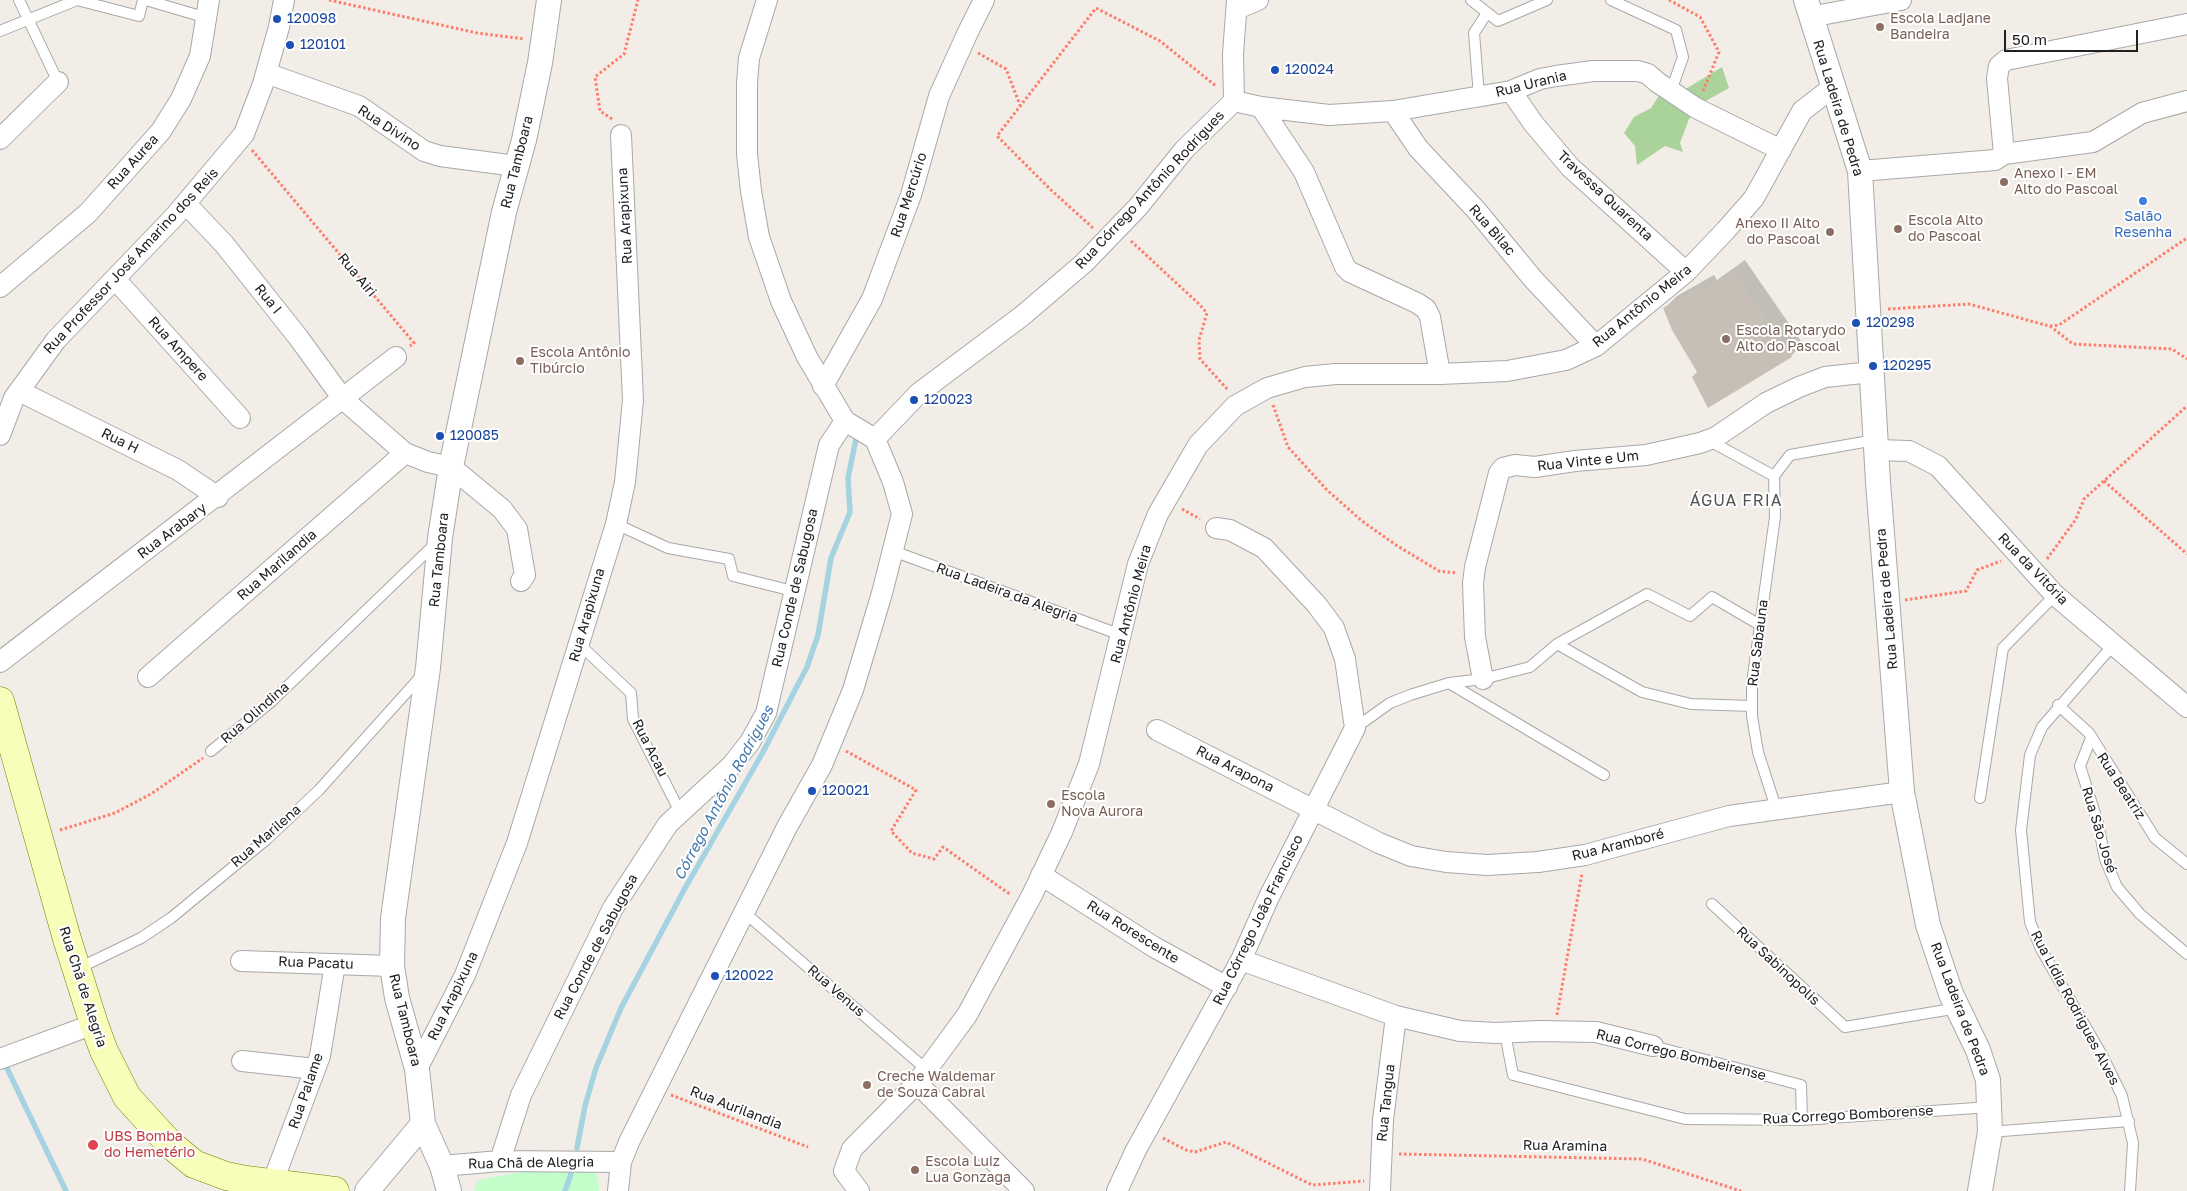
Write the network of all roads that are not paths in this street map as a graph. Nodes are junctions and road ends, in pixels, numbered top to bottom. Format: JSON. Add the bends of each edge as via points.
{"nodes":[{"id":1,"x":19,"y":0,"type":"edge"},
{"id":2,"x":144,"y":0,"type":"edge"},
{"id":3,"x":284,"y":0,"type":"edge"},
{"id":4,"x":549,"y":0,"type":"edge"},
{"id":5,"x":767,"y":0,"type":"edge"},
{"id":6,"x":984,"y":0,"type":"edge"},
{"id":7,"x":1258,"y":0,"type":"edge"},
{"id":8,"x":1471,"y":0,"type":"edge"},
{"id":9,"x":1547,"y":0,"type":"edge"},
{"id":10,"x":1611,"y":0,"type":"edge"},
{"id":11,"x":1901,"y":0,"type":"edge"},
{"id":12,"x":1237,"y":5,"type":"edge"},
{"id":13,"x":1808,"y":8,"type":"edge"},
{"id":14,"x":208,"y":9,"type":"edge"},
{"id":15,"x":1487,"y":13,"type":"junction"},
{"id":16,"x":29,"y":22,"type":"junction"},
{"id":17,"x":2187,"y":24,"type":"edge"},
{"id":18,"x":0,"y":31,"type":"edge"},
{"id":19,"x":266,"y":73,"type":"junction"},
{"id":20,"x":58,"y":82,"type":"joint"},
{"id":21,"x":1833,"y":87,"type":"junction"},
{"id":22,"x":1511,"y":91,"type":"junction"},
{"id":23,"x":1670,"y":91,"type":"junction"},
{"id":24,"x":1479,"y":96,"type":"junction"},
{"id":25,"x":1234,"y":101,"type":"junction"},
{"id":26,"x":2187,"y":101,"type":"edge"},
{"id":27,"x":1261,"y":107,"type":"junction"},
{"id":28,"x":1393,"y":110,"type":"junction"},
{"id":29,"x":620,"y":135,"type":"road end"},
{"id":30,"x":0,"y":139,"type":"edge"},
{"id":31,"x":1781,"y":150,"type":"junction"},
{"id":32,"x":2005,"y":152,"type":"junction"},
{"id":33,"x":516,"y":166,"type":"junction"},
{"id":34,"x":1860,"y":171,"type":"junction"},
{"id":35,"x":186,"y":204,"type":"junction"},
{"id":36,"x":1686,"y":272,"type":"junction"},
{"id":37,"x":115,"y":279,"type":"junction"},
{"id":38,"x":0,"y":287,"type":"edge"},
{"id":39,"x":1596,"y":346,"type":"junction"},
{"id":40,"x":396,"y":357,"type":"road end"},
{"id":41,"x":1872,"y":372,"type":"junction"},
{"id":42,"x":1440,"y":374,"type":"junction"},
{"id":43,"x":823,"y":386,"type":"junction"},
{"id":44,"x":19,"y":391,"type":"junction"},
{"id":45,"x":343,"y":399,"type":"junction"},
{"id":46,"x":240,"y":418,"type":"dead end"},
{"id":47,"x":845,"y":421,"type":"junction"},
{"id":48,"x":0,"y":436,"type":"edge"},
{"id":49,"x":875,"y":439,"type":"junction"},
{"id":50,"x":1708,"y":440,"type":"junction"},
{"id":51,"x":1875,"y":445,"type":"junction"},
{"id":52,"x":405,"y":453,"type":"junction"},
{"id":53,"x":451,"y":467,"type":"junction"},
{"id":54,"x":1774,"y":476,"type":"junction"},
{"id":55,"x":218,"y":496,"type":"junction"},
{"id":56,"x":616,"y":524,"type":"junction"},
{"id":57,"x":1216,"y":528,"type":"road end"},
{"id":58,"x":440,"y":538,"type":"junction"},
{"id":59,"x":893,"y":551,"type":"junction"},
{"id":60,"x":521,"y":581,"type":"dead end"},
{"id":61,"x":793,"y":591,"type":"junction"},
{"id":62,"x":2055,"y":595,"type":"junction"},
{"id":63,"x":1760,"y":625,"type":"junction"},
{"id":64,"x":1121,"y":635,"type":"junction"},
{"id":65,"x":579,"y":644,"type":"junction"},
{"id":66,"x":1557,"y":644,"type":"junction"},
{"id":67,"x":2114,"y":644,"type":"junction"},
{"id":68,"x":0,"y":662,"type":"edge"},
{"id":69,"x":428,"y":668,"type":"junction"},
{"id":70,"x":148,"y":677,"type":"dead end"},
{"id":71,"x":1483,"y":679,"type":"junction"},
{"id":72,"x":1449,"y":683,"type":"junction"},
{"id":73,"x":0,"y":701,"type":"edge"},
{"id":74,"x":2058,"y":705,"type":"junction"},
{"id":75,"x":1752,"y":706,"type":"junction"},
{"id":76,"x":2187,"y":707,"type":"edge"},
{"id":77,"x":1355,"y":728,"type":"junction"},
{"id":78,"x":1157,"y":730,"type":"dead end"},
{"id":79,"x":2091,"y":738,"type":"junction"},
{"id":80,"x":211,"y":752,"type":"road end"},
{"id":81,"x":1604,"y":775,"type":"dead end"},
{"id":82,"x":1902,"y":792,"type":"junction"},
{"id":83,"x":1980,"y":798,"type":"dead end"},
{"id":84,"x":1776,"y":808,"type":"junction"},
{"id":85,"x":1312,"y":809,"type":"junction"},
{"id":86,"x":680,"y":812,"type":"junction"},
{"id":87,"x":2187,"y":864,"type":"edge"},
{"id":88,"x":1041,"y":875,"type":"junction"},
{"id":89,"x":1712,"y":904,"type":"dead end"},
{"id":90,"x":745,"y":912,"type":"junction"},
{"id":91,"x":2187,"y":954,"type":"edge"},
{"id":92,"x":241,"y":960,"type":"dead end"},
{"id":93,"x":1241,"y":960,"type":"junction"},
{"id":94,"x":334,"y":964,"type":"junction"},
{"id":95,"x":392,"y":966,"type":"junction"},
{"id":96,"x":76,"y":969,"type":"junction"},
{"id":97,"x":1227,"y":987,"type":"junction"},
{"id":98,"x":1958,"y":1008,"type":"junction"},
{"id":99,"x":1396,"y":1016,"type":"junction"},
{"id":100,"x":94,"y":1024,"type":"junction"},
{"id":101,"x":1505,"y":1033,"type":"junction"},
{"id":102,"x":1653,"y":1046,"type":"joint"},
{"id":103,"x":6,"y":1056,"type":"edge"},
{"id":104,"x":242,"y":1061,"type":"dead end"},
{"id":105,"x":417,"y":1069,"type":"junction"},
{"id":106,"x":315,"y":1070,"type":"junction"},
{"id":107,"x":922,"y":1077,"type":"junction"},
{"id":108,"x":1991,"y":1106,"type":"junction"},
{"id":109,"x":1802,"y":1120,"type":"junction"},
{"id":110,"x":2129,"y":1121,"type":"junction"},
{"id":111,"x":423,"y":1124,"type":"junction"},
{"id":112,"x":1990,"y":1132,"type":"junction"},
{"id":113,"x":500,"y":1161,"type":"junction"},
{"id":114,"x":621,"y":1162,"type":"junction"},
{"id":115,"x":442,"y":1166,"type":"junction"},
{"id":116,"x":272,"y":1184,"type":"junction"},
{"id":117,"x":854,"y":1186,"type":"edge"},
{"id":118,"x":1380,"y":1186,"type":"edge"},
{"id":119,"x":335,"y":1191,"type":"edge"},
{"id":120,"x":367,"y":1191,"type":"edge"},
{"id":121,"x":449,"y":1191,"type":"edge"},
{"id":122,"x":618,"y":1191,"type":"edge"},
{"id":123,"x":1024,"y":1191,"type":"edge"},
{"id":124,"x":1117,"y":1191,"type":"edge"},
{"id":125,"x":1980,"y":1191,"type":"edge"},
{"id":126,"x":2130,"y":1191,"type":"edge"}],
"edges":[{"from":1,"to":16,"type":"lane"},
{"from":2,"to":14,"type":"lane"},
{"from":2,"to":16,"type":"lane","via":[[140,16],[77,0]]},
{"from":3,"to":19,"type":"street","name":"Rua Professor José Amarino dos Reis"},
{"from":4,"to":33,"type":"street","name":"Rua Tamboara","via":[[524,140]]},
{"from":5,"to":43,"type":"street","via":[[749,58],[747,154],[751,191],[759,237],[781,301]]},
{"from":6,"to":43,"type":"street","name":"Rua Mercúrio","via":[[962,43],[930,123],[910,195],[872,299]]},
{"from":7,"to":12,"type":"street"},
{"from":8,"to":15,"type":"lane"},
{"from":9,"to":15,"type":"lane","via":[[1498,21]]},
{"from":10,"to":23,"type":"lane","via":[[1676,30],[1683,58]]},
{"from":11,"to":13,"type":"street"},
{"from":12,"to":25,"type":"street","name":"Rua Córrego Antônio Rodrigues"},
{"from":13,"to":21,"type":"street","name":"Rua Ladeira de Pedra"},
{"from":14,"to":38,"type":"street","name":"Rua Aurea","via":[[200,56],[181,99],[161,131],[88,213]]},
{"from":15,"to":24,"type":"lane","via":[[1474,33]]},
{"from":16,"to":18,"type":"lane"},
{"from":16,"to":20,"type":"lane"},
{"from":17,"to":32,"type":"street","via":[[2006,60],[1999,66],[1998,78]]},
{"from":19,"to":33,"type":"street","name":"Rua Divino","via":[[359,106],[424,151]]},
{"from":19,"to":35,"type":"street","name":"Rua Professor José Amarino dos Reis","via":[[242,137]]},
{"from":20,"to":30,"type":"street"},
{"from":21,"to":31,"type":"street","name":"Rua Antônio Meira","via":[[1802,112]]},
{"from":21,"to":34,"type":"street","name":"Rua Ladeira de Pedra"},
{"from":22,"to":23,"type":"street","name":"Rua Urania","via":[[1556,76],[1624,70],[1648,74]]},
{"from":22,"to":24,"type":"street","name":"Rua Urania"},
{"from":22,"to":36,"type":"street","name":"Travessa Quarenta","via":[[1570,167]]},
{"from":23,"to":31,"type":"street","name":"Rua Urania","via":[[1696,108]]},
{"from":24,"to":28,"type":"street","name":"Rua Urania"},
{"from":25,"to":27,"type":"street","name":"Rua Urania"},
{"from":25,"to":49,"type":"street","name":"Rua Córrego Antônio Rodrigues","via":[[1184,150],[1138,207],[1084,263],[1022,316],[919,393]]},
{"from":26,"to":32,"type":"street","via":[[2142,113],[2094,142]]},
{"from":27,"to":28,"type":"street","name":"Rua Urania","via":[[1329,115]]},
{"from":27,"to":42,"type":"street","via":[[1304,172],[1350,272],[1426,309]]},
{"from":28,"to":39,"type":"street","name":"Rua Bilac","via":[[1418,148]]},
{"from":29,"to":56,"type":"street","name":"Rua Arapixuna","via":[[633,400],[625,482]]},
{"from":31,"to":36,"type":"street","name":"Rua Antônio Meira","via":[[1754,198]]},
{"from":32,"to":34,"type":"street","via":[[1995,160]]},
{"from":33,"to":53,"type":"street","name":"Rua Tamboara"},
{"from":34,"to":41,"type":"street","name":"Rua Ladeira de Pedra"},
{"from":35,"to":37,"type":"street","name":"Rua Professor José Amarino dos Reis"},
{"from":35,"to":45,"type":"street","name":"Rua I","via":[[224,244]]},
{"from":36,"to":39,"type":"street","name":"Rua Antônio Meira"},
{"from":37,"to":44,"type":"street","name":"Rua Professor José Amarino dos Reis","via":[[56,340]]},
{"from":37,"to":46,"type":"street","name":"Rua Ampere"},
{"from":39,"to":42,"type":"street","name":"Rua Antônio Meira","via":[[1566,360],[1507,371]]},
{"from":40,"to":45,"type":"street"},
{"from":41,"to":50,"type":"street","name":"Rua Vinte e Um","via":[[1825,377],[1799,387],[1766,403]]},
{"from":41,"to":51,"type":"street","name":"Rua Ladeira de Pedra"},
{"from":42,"to":64,"type":"street","name":"Rua Antônio Meira","via":[[1305,377],[1267,388],[1240,403],[1198,445],[1166,500],[1138,564]]},
{"from":43,"to":47,"type":"street"},
{"from":44,"to":48,"type":"street","name":"Rua Professor José Amarino dos Reis"},
{"from":44,"to":55,"type":"street","name":"Rua H","via":[[178,470]]},
{"from":45,"to":52,"type":"street","name":"Rua I"},
{"from":45,"to":55,"type":"street","name":"Rua Arabary"},
{"from":47,"to":49,"type":"street"},
{"from":47,"to":61,"type":"street","name":"Rua Conde de Sabugosa","via":[[829,445]]},
{"from":49,"to":59,"type":"street","via":[[902,514]]},
{"from":50,"to":54,"type":"lane"},
{"from":50,"to":71,"type":"street","name":"Rua Vinte e Um","via":[[1646,455],[1503,468],[1499,473],[1474,575],[1476,637]]},
{"from":51,"to":54,"type":"lane","via":[[1790,455]]},
{"from":51,"to":62,"type":"street","name":"Rua da Vitória","via":[[1909,451],[1938,466]]},
{"from":51,"to":82,"type":"street","name":"Rua Ladeira de Pedra"},
{"from":52,"to":53,"type":"street","name":"Rua I"},
{"from":52,"to":70,"type":"street","name":"Rua Marilandia"},
{"from":53,"to":58,"type":"street","name":"Rua Tamboara"},
{"from":53,"to":60,"type":"street","via":[[486,493],[517,529],[525,575]]},
{"from":54,"to":63,"type":"lane","name":"Rua Sabauna","via":[[1775,517]]},
{"from":55,"to":68,"type":"street","name":"Rua Arabary"},
{"from":56,"to":61,"type":"lane","via":[[668,548],[729,559],[734,576]]},
{"from":56,"to":65,"type":"street","name":"Rua Arapixuna"},
{"from":57,"to":77,"type":"street","via":[[1237,533],[1264,548],[1334,628],[1345,659]]},
{"from":58,"to":69,"type":"street","name":"Rua Tamboara"},
{"from":58,"to":80,"type":"lane","name":"Rua Olindina","via":[[272,700]]},
{"from":59,"to":64,"type":"lane","name":"Rua Ladeira da Alegria"},
{"from":59,"to":90,"type":"street","via":[[853,690],[822,765]]},
{"from":61,"to":86,"type":"street","name":"Rua Conde de Sabugosa","via":[[766,713],[750,742],[732,764]]},
{"from":62,"to":67,"type":"street","name":"Rua da Vitória"},
{"from":62,"to":83,"type":"lane","via":[[2003,648]]},
{"from":63,"to":66,"type":"lane","name":"Rua Córrego João Francisco","via":[[1712,597],[1690,616],[1648,594]]},
{"from":63,"to":75,"type":"lane","name":"Rua Sabauna"},
{"from":64,"to":88,"type":"street","name":"Rua Antônio Meira","via":[[1089,764]]},
{"from":65,"to":86,"type":"lane","name":"Rua Acau","via":[[631,693],[633,719]]},
{"from":65,"to":105,"type":"street","name":"Rua Arapixuna","via":[[517,843],[466,975]]},
{"from":66,"to":71,"type":"lane","name":"Rua Córrego João Francisco","via":[[1530,667]]},
{"from":66,"to":75,"type":"lane","via":[[1642,692],[1691,704]]},
{"from":67,"to":74,"type":"lane","name":"Rua Lídia Rodrigues Alves"},
{"from":67,"to":76,"type":"street","name":"Rua da Vitória"},
{"from":69,"to":95,"type":"street","name":"Rua Tamboara","via":[[397,874],[392,918]]},
{"from":69,"to":96,"type":"lane","name":"Rua Marilena","via":[[318,790],[267,839],[171,918],[141,938]]},
{"from":71,"to":72,"type":"lane","name":"Rua Córrego João Francisco"},
{"from":72,"to":77,"type":"lane","name":"Rua Córrego João Francisco","via":[[1390,703]]},
{"from":72,"to":81,"type":"lane"},
{"from":73,"to":96,"type":"main road","name":"Rua Chã de Alegria"},
{"from":74,"to":79,"type":"lane","name":"Rua Beatriz","via":[[2084,726]]},
{"from":74,"to":110,"type":"lane","name":"Rua Lídia Rodrigues Alves","via":[[2042,727],[2030,755],[2021,830],[2030,922],[2041,949],[2122,1096]]},
{"from":75,"to":84,"type":"lane","name":"Rua Sabauna","via":[[1758,752]]},
{"from":77,"to":85,"type":"street","name":"Rua Córrego João Francisco"},
{"from":78,"to":85,"type":"street","name":"Rua Arapona"},
{"from":79,"to":87,"type":"lane","name":"Rua Beatriz","via":[[2155,838]]},
{"from":79,"to":91,"type":"lane","name":"Rua São José","via":[[2080,766],[2098,823],[2105,859],[2117,887],[2140,914]]},
{"from":82,"to":84,"type":"street","name":"Rua Aramboré"},
{"from":82,"to":98,"type":"street","name":"Rua Ladeira de Pedra","via":[[1928,925]]},
{"from":84,"to":85,"type":"street","name":"Rua Aramboré","via":[[1729,816],[1585,855],[1487,865],[1412,856]]},
{"from":85,"to":93,"type":"street","name":"Rua Córrego João Francisco"},
{"from":86,"to":113,"type":"street","name":"Rua Conde de Sabugosa","via":[[668,824],[613,908],[521,1095]]},
{"from":88,"to":97,"type":"street","name":"Rua Rorescente","via":[[1154,947]]},
{"from":88,"to":107,"type":"street","name":"Rua Antônio Meira","via":[[967,1015]]},
{"from":89,"to":98,"type":"lane","name":"Rua Sabinopolis","via":[[1845,1027]]},
{"from":90,"to":107,"type":"lane","name":"Rua Venus"},
{"from":90,"to":114,"type":"street"},
{"from":92,"to":94,"type":"street","name":"Rua Pacatu"},
{"from":93,"to":97,"type":"street","name":"Rua Córrego João Francisco"},
{"from":93,"to":99,"type":"street","name":"Rua Corrego Bombeirense"},
{"from":94,"to":95,"type":"street","name":"Rua Pacatu"},
{"from":94,"to":106,"type":"street","name":"Rua Palame"},
{"from":95,"to":105,"type":"street","name":"Rua Tamboara"},
{"from":96,"to":100,"type":"main road","name":"Rua Chã de Alegria"},
{"from":97,"to":124,"type":"street","name":"Rua Córrego João Francisco"},
{"from":98,"to":108,"type":"street","name":"Rua Ladeira de Pedra","via":[[1988,1080]]},
{"from":99,"to":101,"type":"street","name":"Rua Corrego Bombeirense","via":[[1460,1031]]},
{"from":99,"to":118,"type":"street","name":"Rua Tangua"},
{"from":100,"to":103,"type":"street"},
{"from":100,"to":116,"type":"main road","name":"Rua Chã de Alegria","via":[[127,1097],[170,1144],[194,1164],[218,1173]]},
{"from":101,"to":102,"type":"street","name":"Rua Corrego Bombeirense","via":[[1596,1032]]},
{"from":101,"to":109,"type":"lane","name":"Rua Corrego Bomborense","via":[[1513,1075],[1685,1118]]},
{"from":102,"to":109,"type":"lane","name":"Rua Corrego Bombeirense","via":[[1801,1085]]},
{"from":104,"to":106,"type":"street"},
{"from":105,"to":111,"type":"street","name":"Rua Tamboara"},
{"from":106,"to":116,"type":"street","name":"Rua Palame"},
{"from":107,"to":117,"type":"street","name":"Rua Antônio Meira","via":[[852,1149],[844,1171]]},
{"from":107,"to":123,"type":"street"},
{"from":108,"to":109,"type":"lane","name":"Rua Corrego Bomborense"},
{"from":108,"to":112,"type":"street","name":"Rua Ladeira de Pedra"},
{"from":110,"to":112,"type":"lane"},
{"from":110,"to":126,"type":"lane","name":"Rua Lídia Rodrigues Alves","via":[[2134,1143]]},
{"from":111,"to":115,"type":"street","name":"Rua Tamboara"},
{"from":111,"to":120,"type":"street"},
{"from":112,"to":125,"type":"street","name":"Rua Ladeira de Pedra"},
{"from":113,"to":114,"type":"street","name":"Rua Chã de Alegria"},
{"from":113,"to":115,"type":"street","name":"Rua Chã de Alegria"},
{"from":114,"to":122,"type":"street"},
{"from":115,"to":121,"type":"street","name":"Rua Tamboara"},
{"from":116,"to":119,"type":"main road","name":"Rua Chã de Alegria"}]}
